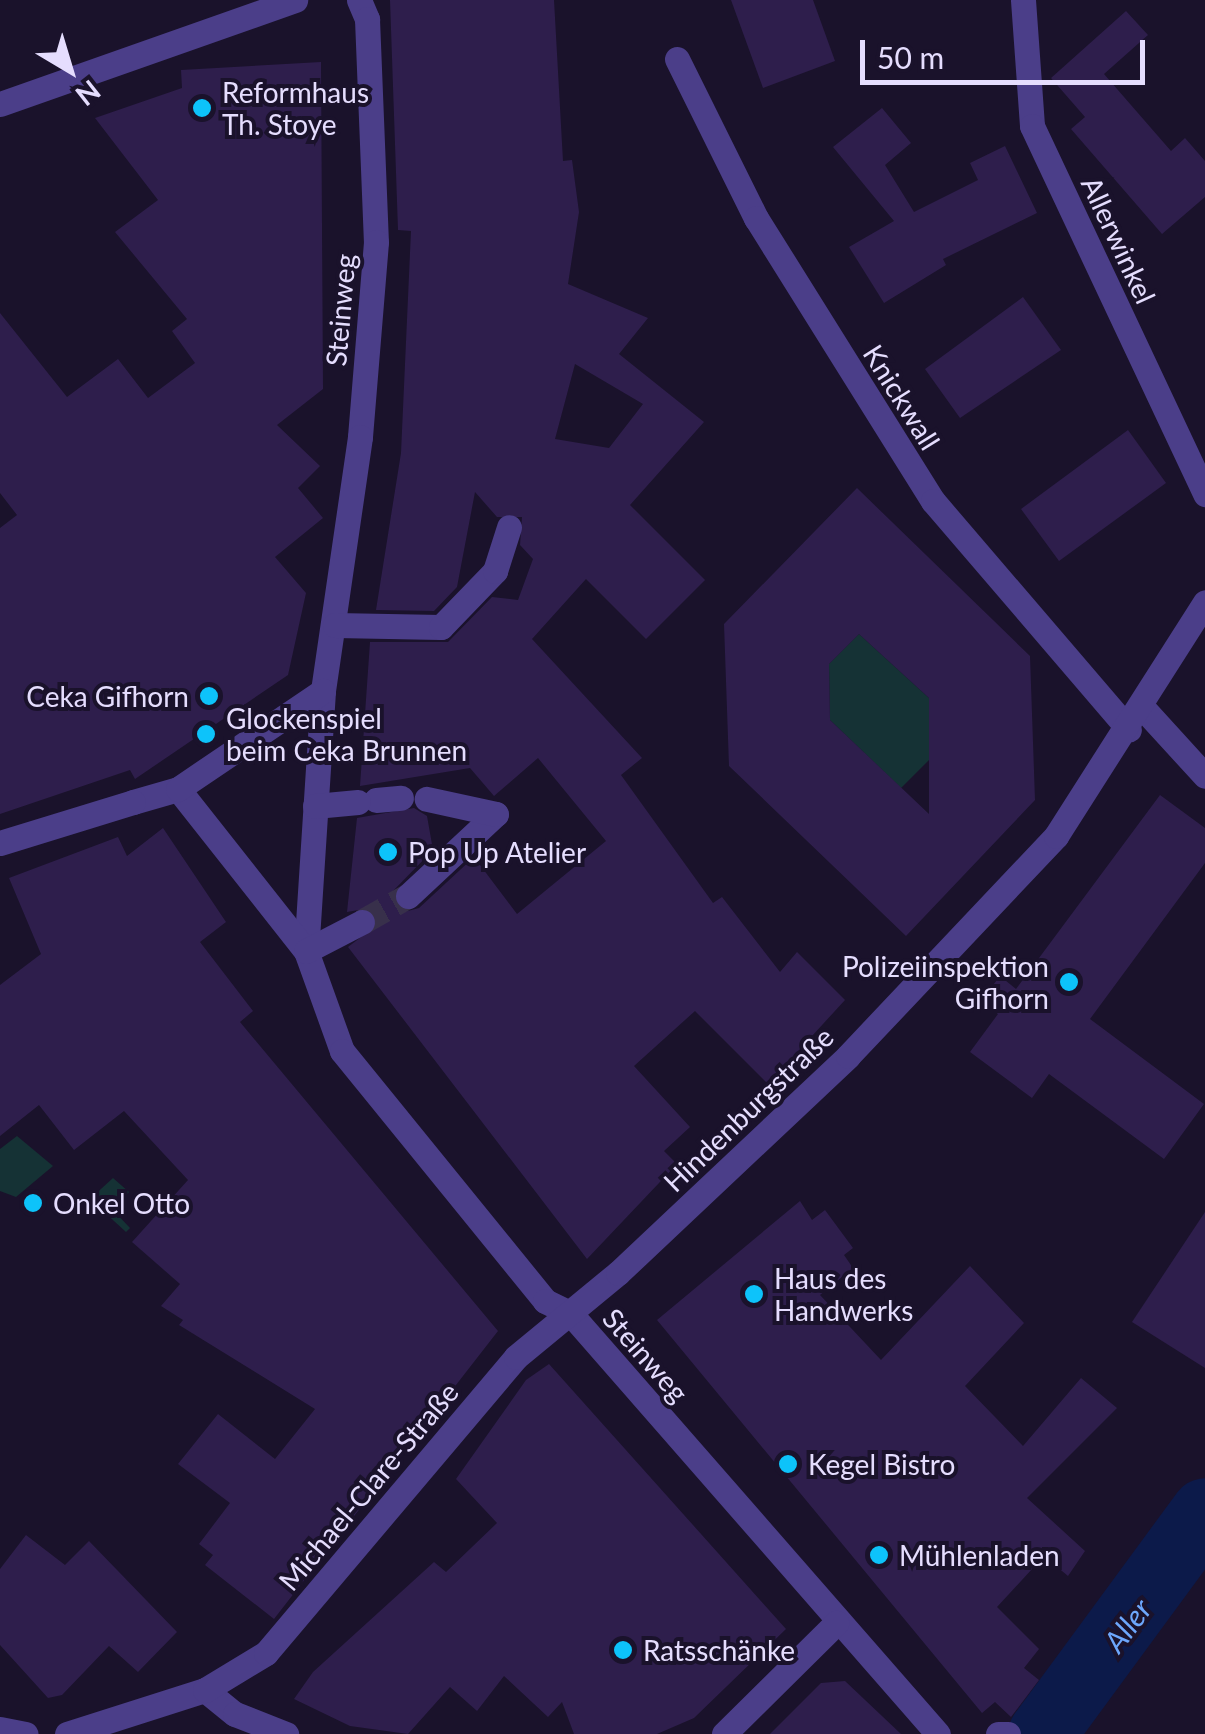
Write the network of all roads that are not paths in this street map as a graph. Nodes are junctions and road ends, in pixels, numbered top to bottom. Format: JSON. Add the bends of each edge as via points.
{"nodes":[{"id":1,"x":296,"y":0,"type":"edge"},
{"id":2,"x":359,"y":0,"type":"edge"},
{"id":3,"x":1022,"y":0,"type":"edge"},
{"id":4,"x":677,"y":59,"type":"dead end"},
{"id":5,"x":0,"y":104,"type":"edge"},
{"id":6,"x":1205,"y":494,"type":"edge"},
{"id":7,"x":509,"y":527,"type":"dead end"},
{"id":8,"x":1205,"y":602,"type":"edge"},
{"id":9,"x":336,"y":626,"type":"junction"},
{"id":10,"x":322,"y":691,"type":"junction"},
{"id":11,"x":1142,"y":707,"type":"junction"},
{"id":12,"x":1129,"y":730,"type":"junction"},
{"id":13,"x":1205,"y":776,"type":"edge"},
{"id":14,"x":178,"y":789,"type":"junction"},
{"id":15,"x":427,"y":799,"type":"dead end"},
{"id":16,"x":378,"y":800,"type":"dead end"},
{"id":17,"x":316,"y":806,"type":"junction"},
{"id":18,"x":0,"y":842,"type":"edge"},
{"id":19,"x":408,"y":896,"type":"tunnel mouth"},
{"id":20,"x":362,"y":922,"type":"tunnel mouth"},
{"id":21,"x":306,"y":951,"type":"junction"},
{"id":22,"x":570,"y":1312,"type":"junction"},
{"id":23,"x":836,"y":1623,"type":"junction"},
{"id":24,"x":206,"y":1690,"type":"junction"},
{"id":25,"x":0,"y":1728,"type":"edge"},
{"id":26,"x":26,"y":1734,"type":"edge"},
{"id":27,"x":67,"y":1734,"type":"edge"},
{"id":28,"x":286,"y":1734,"type":"edge"},
{"id":29,"x":724,"y":1734,"type":"edge"},
{"id":30,"x":938,"y":1734,"type":"edge"},
{"id":31,"x":998,"y":1734,"type":"edge"},
{"id":32,"x":1008,"y":1734,"type":"edge"}],
"edges":[{"from":1,"to":5,"type":"street"},
{"from":2,"to":9,"type":"street","name":"Steinweg","via":[[366,11],[376,242]]},
{"from":3,"to":6,"type":"street","name":"Allerwinkel","via":[[1032,126]]},
{"from":4,"to":12,"type":"street","name":"Knickwall","via":[[756,218],[912,469]]},
{"from":7,"to":9,"type":"street","via":[[496,571],[440,627]]},
{"from":8,"to":11,"type":"street","name":"Hindenburgstraße"},
{"from":9,"to":10,"type":"street","name":"Steinweg"},
{"from":10,"to":14,"type":"street"},
{"from":10,"to":17,"type":"street","name":"Steinweg"},
{"from":11,"to":12,"type":"street","name":"Hindenburgstraße"},
{"from":11,"to":13,"type":"street"},
{"from":12,"to":22,"type":"street","name":"Hindenburgstraße","via":[[1056,836],[848,1056]]},
{"from":14,"to":18,"type":"street"},
{"from":14,"to":21,"type":"street","name":"Steinweg"},
{"from":15,"to":19,"type":"street","via":[[496,814]]},
{"from":16,"to":17,"type":"street"},
{"from":17,"to":21,"type":"street","name":"Steinweg"},
{"from":20,"to":21,"type":"street"},
{"from":21,"to":22,"type":"street","name":"Steinweg","via":[[342,1051],[545,1301]]},
{"from":22,"to":23,"type":"street","name":"Steinweg"},
{"from":22,"to":24,"type":"street","name":"Michael-Clare-Straße","via":[[499,1376],[266,1653]]},
{"from":23,"to":29,"type":"street"},
{"from":23,"to":30,"type":"street","name":"Steinweg"},
{"from":24,"to":27,"type":"street","name":"Michael-Clare-Straße"},
{"from":24,"to":28,"type":"street","via":[[235,1714]]},
{"from":25,"to":26,"type":"street"},
{"from":31,"to":32,"type":"street"}]}
